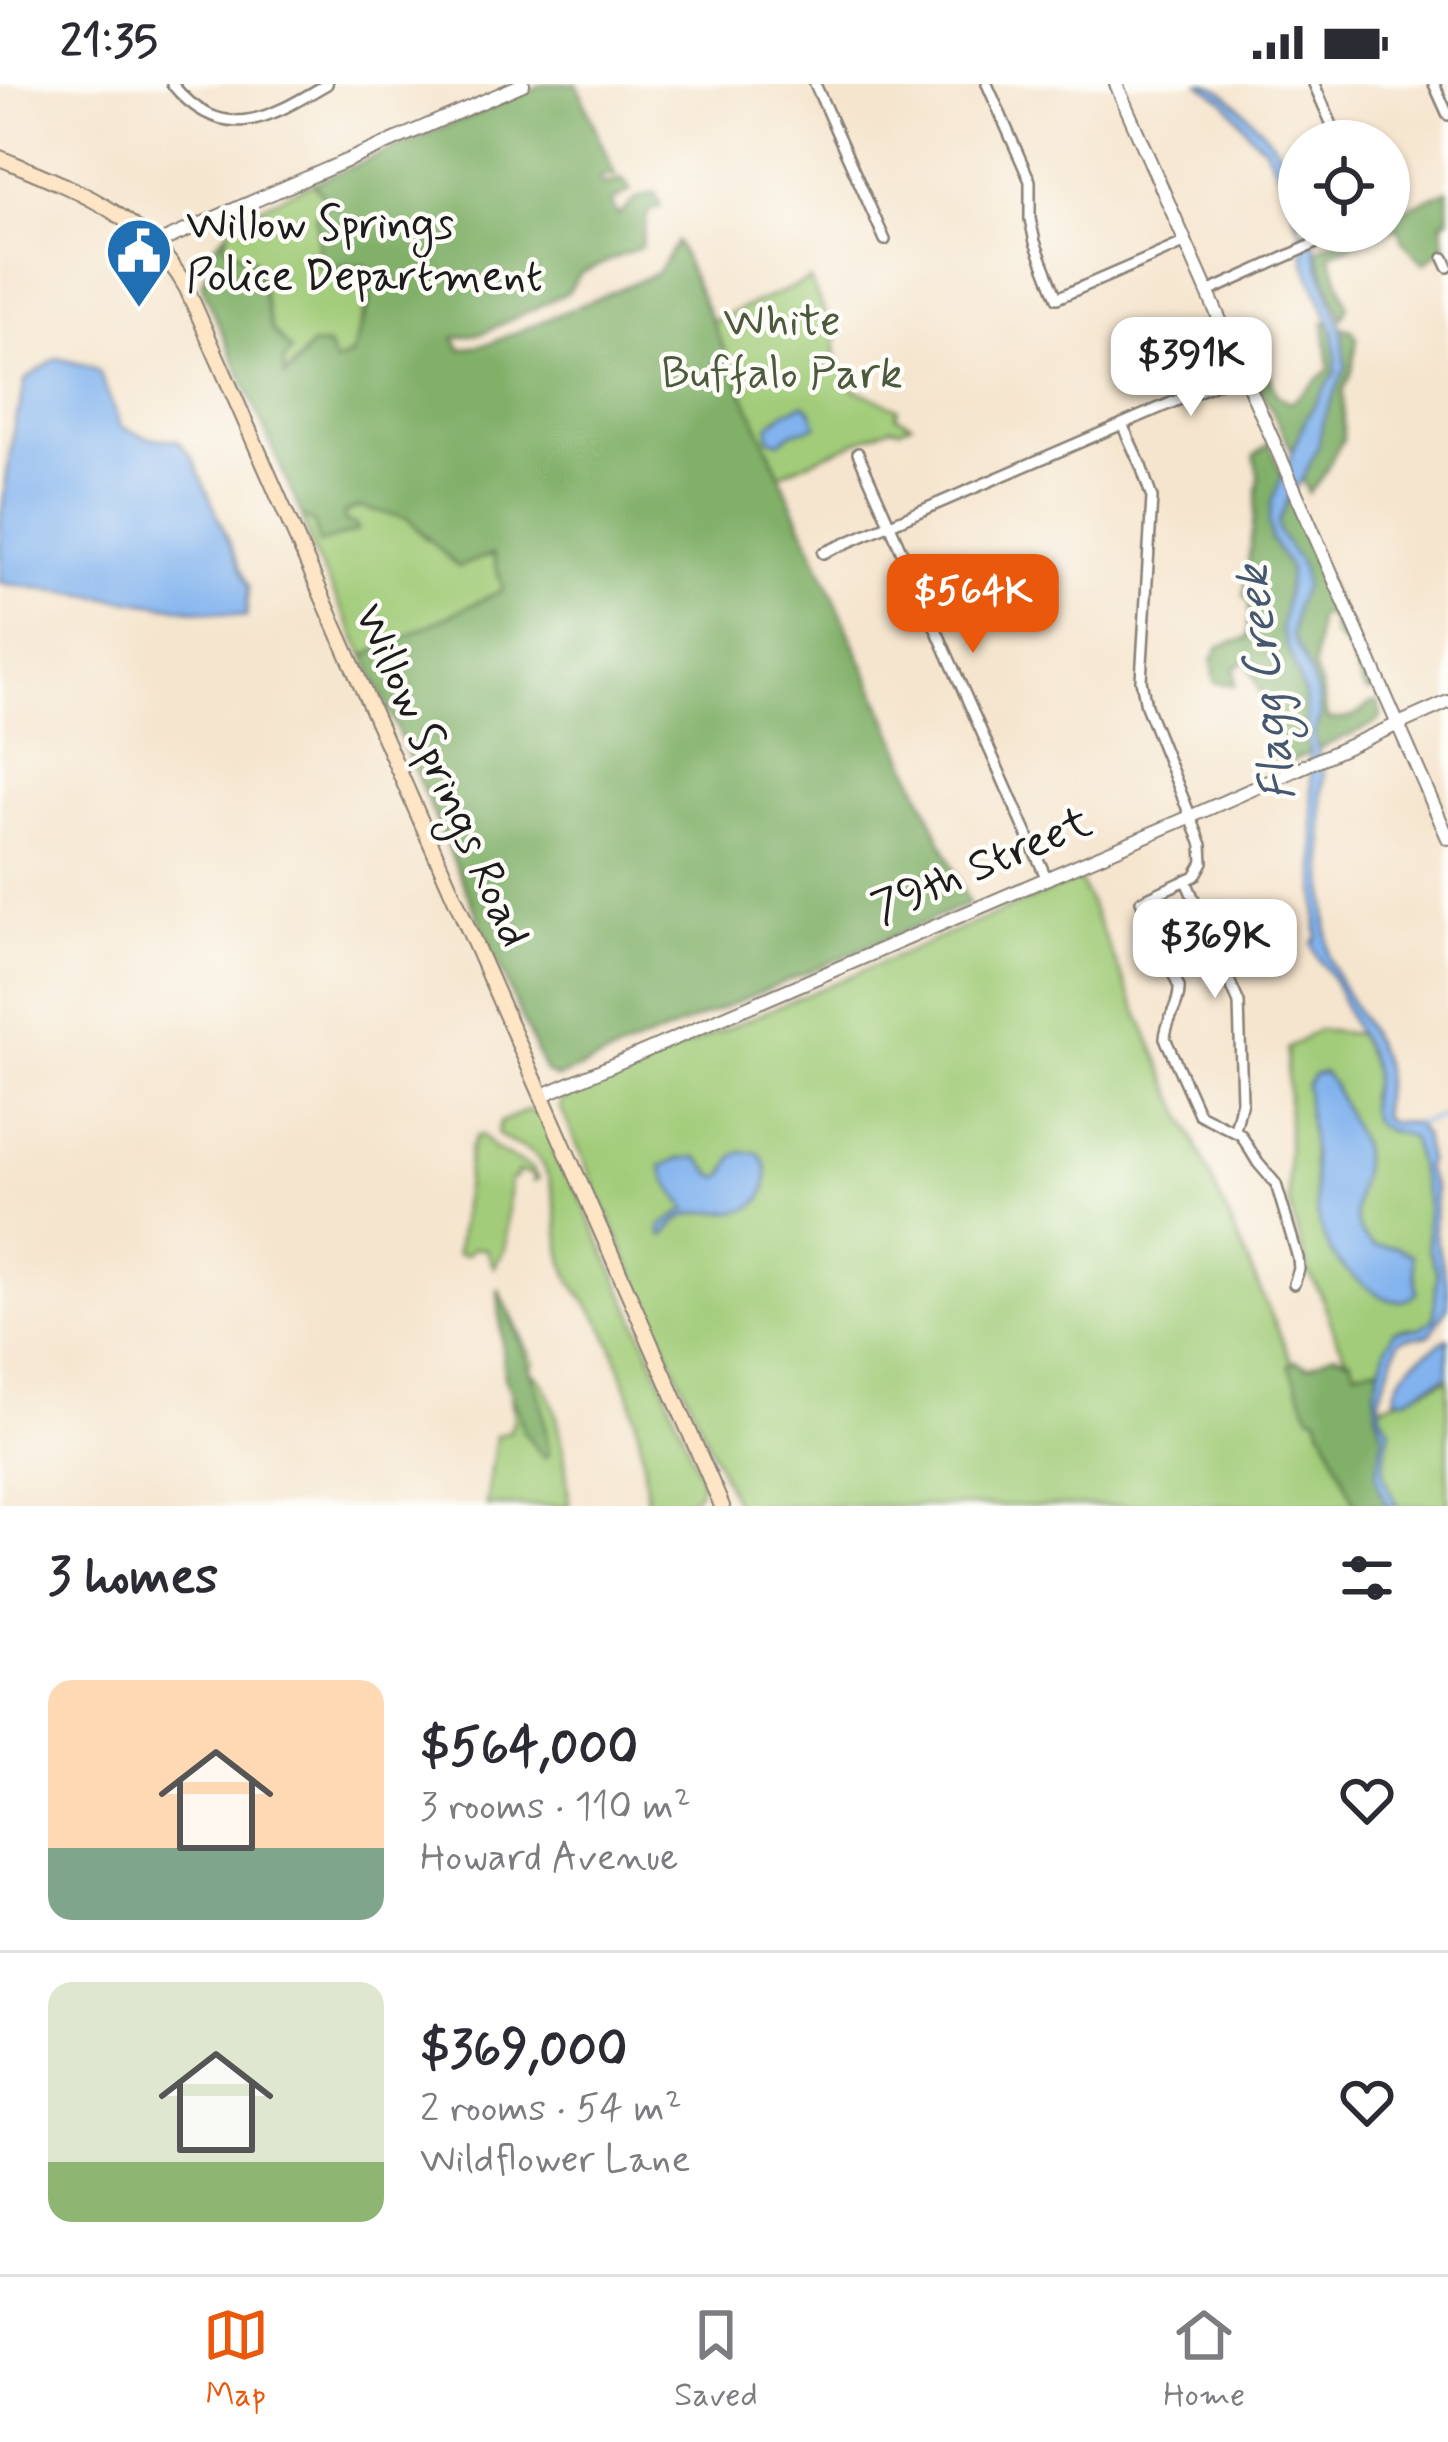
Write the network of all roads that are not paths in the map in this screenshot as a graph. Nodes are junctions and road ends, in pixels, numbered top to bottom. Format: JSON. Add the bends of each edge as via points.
{"nodes":[{"id":1,"x":172,"y":84,"type":"edge"},
{"id":2,"x":327,"y":84,"type":"edge"},
{"id":3,"x":523,"y":84,"type":"edge"},
{"id":4,"x":815,"y":84,"type":"edge"},
{"id":5,"x":987,"y":84,"type":"edge"},
{"id":6,"x":1116,"y":84,"type":"edge"},
{"id":7,"x":1314,"y":84,"type":"edge"},
{"id":8,"x":1435,"y":84,"type":"edge"},
{"id":9,"x":309,"y":88,"type":"edge"},
{"id":10,"x":494,"y":90,"type":"edge"},
{"id":11,"x":1448,"y":115,"type":"edge"},
{"id":12,"x":1330,"y":120,"type":"edge"},
{"id":13,"x":0,"y":158,"type":"edge"},
{"id":14,"x":884,"y":240,"type":"dead end"},
{"id":15,"x":1186,"y":242,"type":"junction"},
{"id":16,"x":155,"y":244,"type":"junction"},
{"id":17,"x":1297,"y":252,"type":"edge"},
{"id":18,"x":1208,"y":292,"type":"junction"},
{"id":19,"x":1243,"y":372,"type":"junction"},
{"id":20,"x":1122,"y":424,"type":"junction"},
{"id":21,"x":858,"y":453,"type":"dead end"},
{"id":22,"x":890,"y":524,"type":"junction"},
{"id":23,"x":823,"y":553,"type":"dead end"},
{"id":24,"x":1448,"y":702,"type":"edge"},
{"id":25,"x":1398,"y":724,"type":"junction"},
{"id":26,"x":1192,"y":816,"type":"junction"},
{"id":27,"x":1448,"y":838,"type":"edge"},
{"id":28,"x":1046,"y":877,"type":"junction"},
{"id":29,"x":1186,"y":881,"type":"junction"},
{"id":30,"x":543,"y":1095,"type":"junction"},
{"id":31,"x":1234,"y":1130,"type":"junction"},
{"id":32,"x":1294,"y":1284,"type":"dead end"},
{"id":33,"x":722,"y":1506,"type":"edge"}],
"edges":[{"from":1,"to":9,"type":"street","via":[[207,113],[232,120],[273,115]]},
{"from":2,"to":9,"type":"street"},
{"from":3,"to":10,"type":"street"},
{"from":4,"to":14,"type":"street"},
{"from":5,"to":15,"type":"street","via":[[1030,182],[1035,242],[1057,298]]},
{"from":6,"to":15,"type":"street"},
{"from":7,"to":12,"type":"street"},
{"from":8,"to":11,"type":"street"},
{"from":10,"to":16,"type":"street"},
{"from":13,"to":16,"type":"main road","name":"Willow Springs Road","via":[[116,212]]},
{"from":15,"to":18,"type":"street"},
{"from":16,"to":30,"type":"main road","name":"Willow Springs Road","via":[[197,312]]},
{"from":17,"to":18,"type":"street"},
{"from":18,"to":19,"type":"street"},
{"from":19,"to":20,"type":"street"},
{"from":19,"to":25,"type":"street"},
{"from":20,"to":22,"type":"street"},
{"from":20,"to":26,"type":"street","via":[[1152,498],[1143,693]]},
{"from":21,"to":22,"type":"street"},
{"from":22,"to":23,"type":"street"},
{"from":22,"to":28,"type":"street"},
{"from":24,"to":25,"type":"street","name":"79th Street"},
{"from":25,"to":26,"type":"street","name":"79th Street"},
{"from":25,"to":27,"type":"street"},
{"from":26,"to":28,"type":"street","name":"79th Street"},
{"from":26,"to":29,"type":"street","via":[[1203,862]]},
{"from":28,"to":30,"type":"street","name":"79th Street"},
{"from":29,"to":31,"type":"street","via":[[1239,1003],[1242,1102]]},
{"from":29,"to":31,"type":"street","via":[[1142,901],[1178,987],[1165,1038],[1199,1114]]},
{"from":30,"to":33,"type":"main road","name":"Willow Springs Road"},
{"from":31,"to":32,"type":"street","via":[[1280,1191],[1300,1269]]}]}
